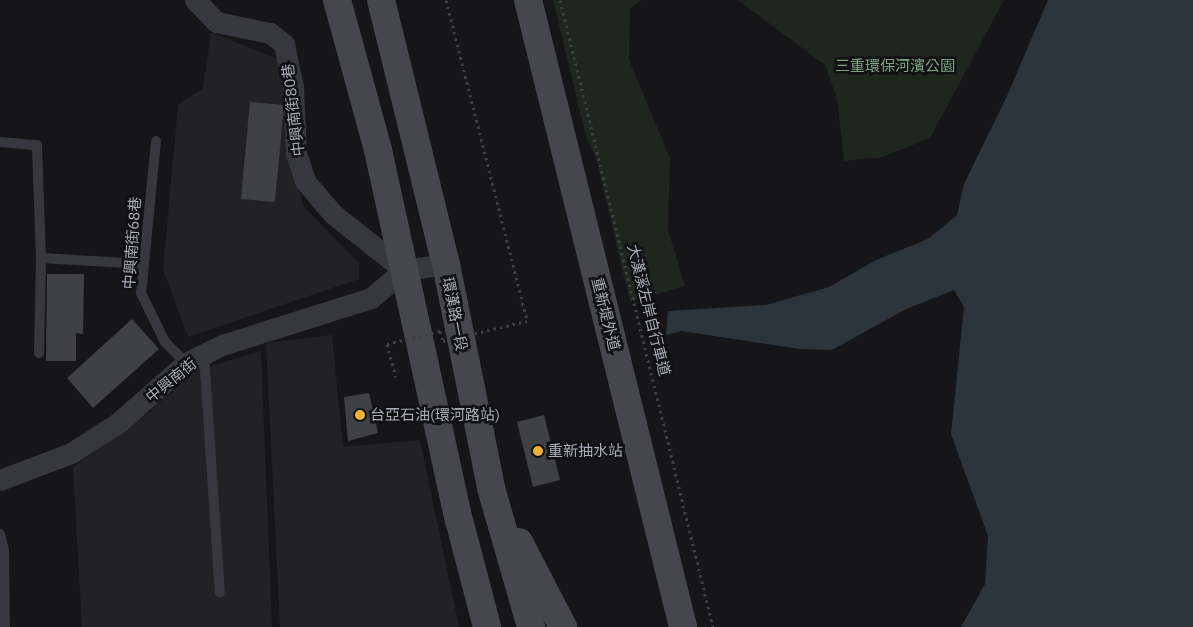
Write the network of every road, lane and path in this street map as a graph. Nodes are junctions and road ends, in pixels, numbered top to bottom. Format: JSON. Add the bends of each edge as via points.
{"nodes":[{"id":1,"x":194,"y":0,"type":"edge"},
{"id":2,"x":337,"y":0,"type":"edge"},
{"id":3,"x":381,"y":0,"type":"edge"},
{"id":4,"x":446,"y":0,"type":"edge"},
{"id":5,"x":528,"y":0,"type":"edge"},
{"id":6,"x":560,"y":0,"type":"edge"},
{"id":7,"x":156,"y":141,"type":"dead end"},
{"id":8,"x":0,"y":142,"type":"edge"},
{"id":9,"x":41,"y":258,"type":"junction"},
{"id":10,"x":143,"y":264,"type":"junction"},
{"id":11,"x":446,"y":264,"type":"junction"},
{"id":12,"x":404,"y":270,"type":"junction"},
{"id":13,"x":39,"y":353,"type":"dead end"},
{"id":14,"x":195,"y":359,"type":"junction"},
{"id":15,"x":396,"y":377,"type":"dead end"},
{"id":16,"x":0,"y":480,"type":"edge"},
{"id":17,"x":491,"y":488,"type":"junction"},
{"id":18,"x":459,"y":520,"type":"junction"},
{"id":19,"x":0,"y":534,"type":"edge"},
{"id":20,"x":220,"y":592,"type":"dead end"},
{"id":21,"x":5,"y":627,"type":"edge"},
{"id":22,"x":487,"y":627,"type":"edge"},
{"id":23,"x":502,"y":627,"type":"edge"},
{"id":24,"x":531,"y":627,"type":"edge"},
{"id":25,"x":563,"y":627,"type":"edge"},
{"id":26,"x":683,"y":627,"type":"edge"},
{"id":27,"x":713,"y":627,"type":"edge"}],
"edges":[{"from":1,"to":12,"type":"street","name":"中興南街80巷","via":[[216,22],[270,33],[284,44],[293,87],[296,153],[305,181],[333,214]]},
{"from":2,"to":12,"type":"street","via":[[378,150]]},
{"from":3,"to":11,"type":"street","name":"環漢路一段"},
{"from":4,"to":15,"type":"path","bridge":true,"via":[[527,320],[442,341],[440,331],[387,344]]},
{"from":5,"to":26,"type":"street","name":"重新堤外道"},
{"from":6,"to":27,"type":"path","name":"大漢溪左岸自行車道"},
{"from":7,"to":10,"type":"lane","name":"中興南街68巷"},
{"from":8,"to":9,"type":"lane","via":[[37,146]]},
{"from":9,"to":10,"type":"lane"},
{"from":9,"to":13,"type":"lane"},
{"from":10,"to":14,"type":"lane","name":"中興南街68巷","via":[[141,293],[147,309],[166,342]]},
{"from":11,"to":12,"type":"street"},
{"from":11,"to":17,"type":"street","name":"環漢路一段"},
{"from":12,"to":14,"type":"street","name":"中興南街","via":[[371,298],[222,345]]},
{"from":12,"to":18,"type":"street"},
{"from":14,"to":16,"type":"street","name":"中興南街","via":[[118,423],[71,453]]},
{"from":14,"to":20,"type":"lane"},
{"from":17,"to":24,"type":"street","name":"環漢路一段"},
{"from":17,"to":25,"type":"street"},
{"from":18,"to":22,"type":"street"},
{"from":18,"to":23,"type":"street","via":[[482,566]]},
{"from":19,"to":21,"type":"lane","via":[[4,550]]}]}
